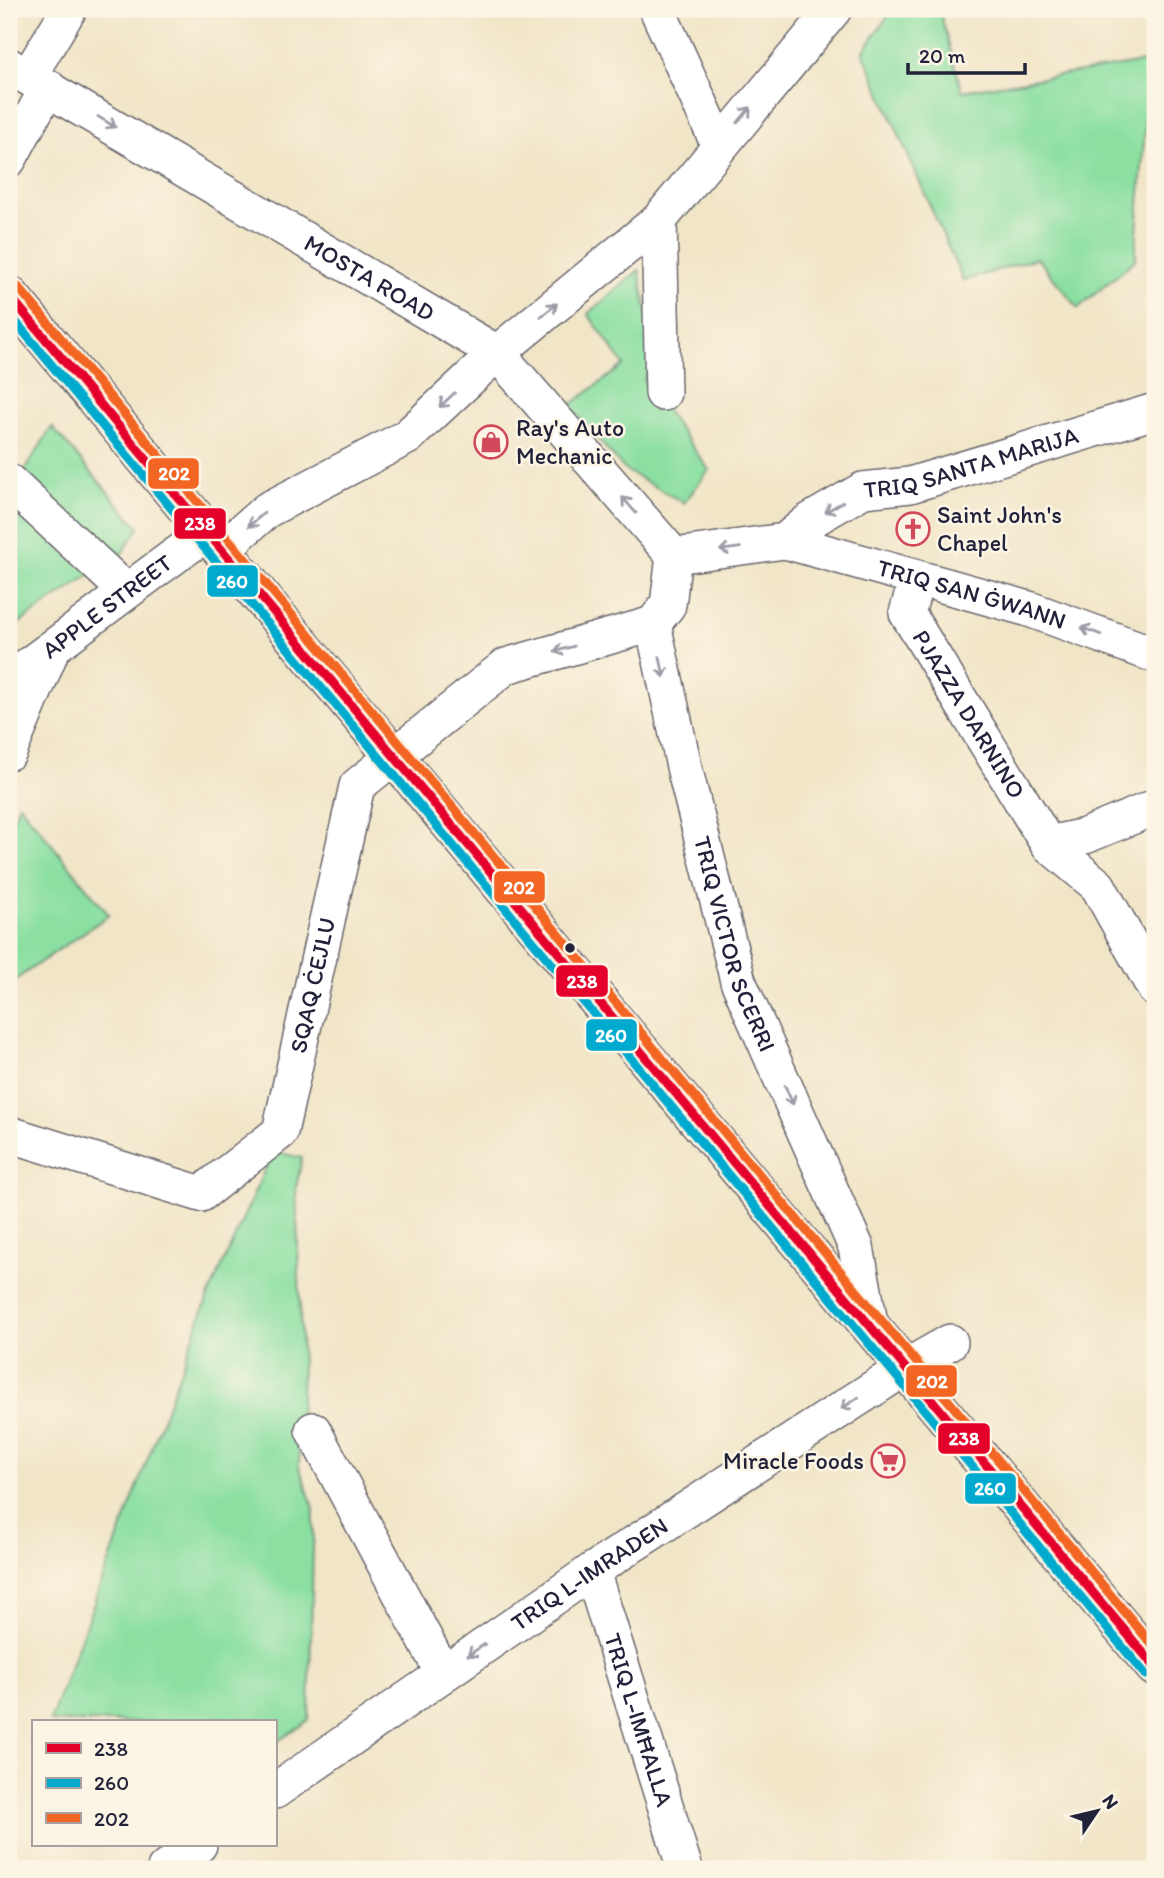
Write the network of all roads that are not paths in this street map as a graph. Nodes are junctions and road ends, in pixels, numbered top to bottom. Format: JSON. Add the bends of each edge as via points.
{"nodes":[{"id":1,"x":69,"y":9,"type":"edge"},
{"id":2,"x":657,"y":9,"type":"edge"},
{"id":3,"x":834,"y":9,"type":"edge"},
{"id":4,"x":29,"y":77,"type":"edge"},
{"id":5,"x":719,"y":145,"type":"junction"},
{"id":6,"x":9,"y":159,"type":"edge"},
{"id":7,"x":659,"y":220,"type":"junction"},
{"id":8,"x":9,"y":295,"type":"edge"},
{"id":9,"x":497,"y":353,"type":"junction"},
{"id":10,"x":663,"y":393,"type":"dead end"},
{"id":11,"x":1155,"y":411,"type":"edge"},
{"id":12,"x":9,"y":482,"type":"edge"},
{"id":13,"x":214,"y":541,"type":"junction"},
{"id":14,"x":785,"y":541,"type":"junction"},
{"id":15,"x":674,"y":556,"type":"junction"},
{"id":16,"x":917,"y":579,"type":"junction"},
{"id":17,"x":125,"y":590,"type":"junction"},
{"id":18,"x":653,"y":624,"type":"junction"},
{"id":19,"x":52,"y":649,"type":"junction"},
{"id":20,"x":1155,"y":654,"type":"edge"},
{"id":21,"x":9,"y":679,"type":"edge"},
{"id":22,"x":9,"y":752,"type":"edge"},
{"id":23,"x":393,"y":756,"type":"junction"},
{"id":24,"x":1155,"y":807,"type":"edge"},
{"id":25,"x":1048,"y":844,"type":"junction"},
{"id":26,"x":1155,"y":989,"type":"edge"},
{"id":27,"x":9,"y":1135,"type":"edge"},
{"id":28,"x":870,"y":1323,"type":"junction"},
{"id":29,"x":950,"y":1342,"type":"dead end"},
{"id":30,"x":908,"y":1366,"type":"junction"},
{"id":31,"x":313,"y":1430,"type":"dead end"},
{"id":32,"x":592,"y":1571,"type":"junction"},
{"id":33,"x":1155,"y":1667,"type":"edge"},
{"id":34,"x":443,"y":1673,"type":"junction"},
{"id":35,"x":276,"y":1790,"type":"edge"},
{"id":36,"x":198,"y":1846,"type":"edge"},
{"id":37,"x":165,"y":1869,"type":"edge"},
{"id":38,"x":685,"y":1869,"type":"edge"}],
"edges":[{"from":1,"to":4,"type":"street"},
{"from":2,"to":5,"type":"street"},
{"from":5,"to":3,"type":"street","name":"APPLE STREET","one_way":true},
{"from":4,"to":6,"type":"street"},
{"from":4,"to":9,"type":"street","name":"MOSTA ROAD","one_way":true},
{"from":5,"to":7,"type":"street","name":"APPLE STREET"},
{"from":9,"to":7,"type":"street","name":"APPLE STREET","one_way":true},
{"from":7,"to":10,"type":"street"},
{"from":8,"to":13,"type":"street"},
{"from":9,"to":13,"type":"street","name":"APPLE STREET","one_way":true,"via":[[407,437]]},
{"from":15,"to":9,"type":"street","name":"MOSTA ROAD","one_way":true},
{"from":11,"to":14,"type":"street","name":"TRIQ SANTA MARIJA","one_way":true,"via":[[910,485],[863,490]]},
{"from":12,"to":17,"type":"street"},
{"from":13,"to":17,"type":"street","name":"APPLE STREET"},
{"from":13,"to":23,"type":"street"},
{"from":14,"to":15,"type":"street","one_way":true},
{"from":14,"to":16,"type":"street","name":"TRIQ SAN ĠWANN"},
{"from":15,"to":18,"type":"street","via":[[668,605]]},
{"from":20,"to":16,"type":"street","name":"TRIQ SAN ĠWANN","one_way":true,"via":[[1029,609]]},
{"from":16,"to":25,"type":"street","name":"PJAZZA DARNINO","via":[[907,613]]},
{"from":17,"to":19,"type":"street","name":"APPLE STREET"},
{"from":18,"to":23,"type":"street","name":"SQAQ ĊEJLU","one_way":true,"via":[[506,666]]},
{"from":18,"to":28,"type":"street","name":"TRIQ VICTOR SCERRI","one_way":true,"via":[[738,981],[856,1247]]},
{"from":19,"to":21,"type":"street","name":"APPLE STREET"},
{"from":19,"to":22,"type":"street"},
{"from":23,"to":27,"type":"street","name":"SQAQ ĊEJLU","via":[[357,786],[280,1132],[201,1194]]},
{"from":23,"to":28,"type":"street"},
{"from":24,"to":25,"type":"street","via":[[1085,836]]},
{"from":25,"to":26,"type":"street","name":"PJAZZA DARNINO","via":[[1098,886]]},
{"from":28,"to":30,"type":"street"},
{"from":29,"to":30,"type":"street","name":"TRIQ L-IMRADEN"},
{"from":30,"to":32,"type":"street","name":"TRIQ L-IMRADEN","one_way":true},
{"from":30,"to":33,"type":"street"},
{"from":31,"to":34,"type":"street"},
{"from":32,"to":34,"type":"street","name":"TRIQ L-IMRADEN","one_way":true},
{"from":32,"to":38,"type":"street","name":"TRIQ L-IMĦALLA"},
{"from":34,"to":35,"type":"street","name":"TRIQ L-IMRADEN"},
{"from":36,"to":37,"type":"street"}]}
